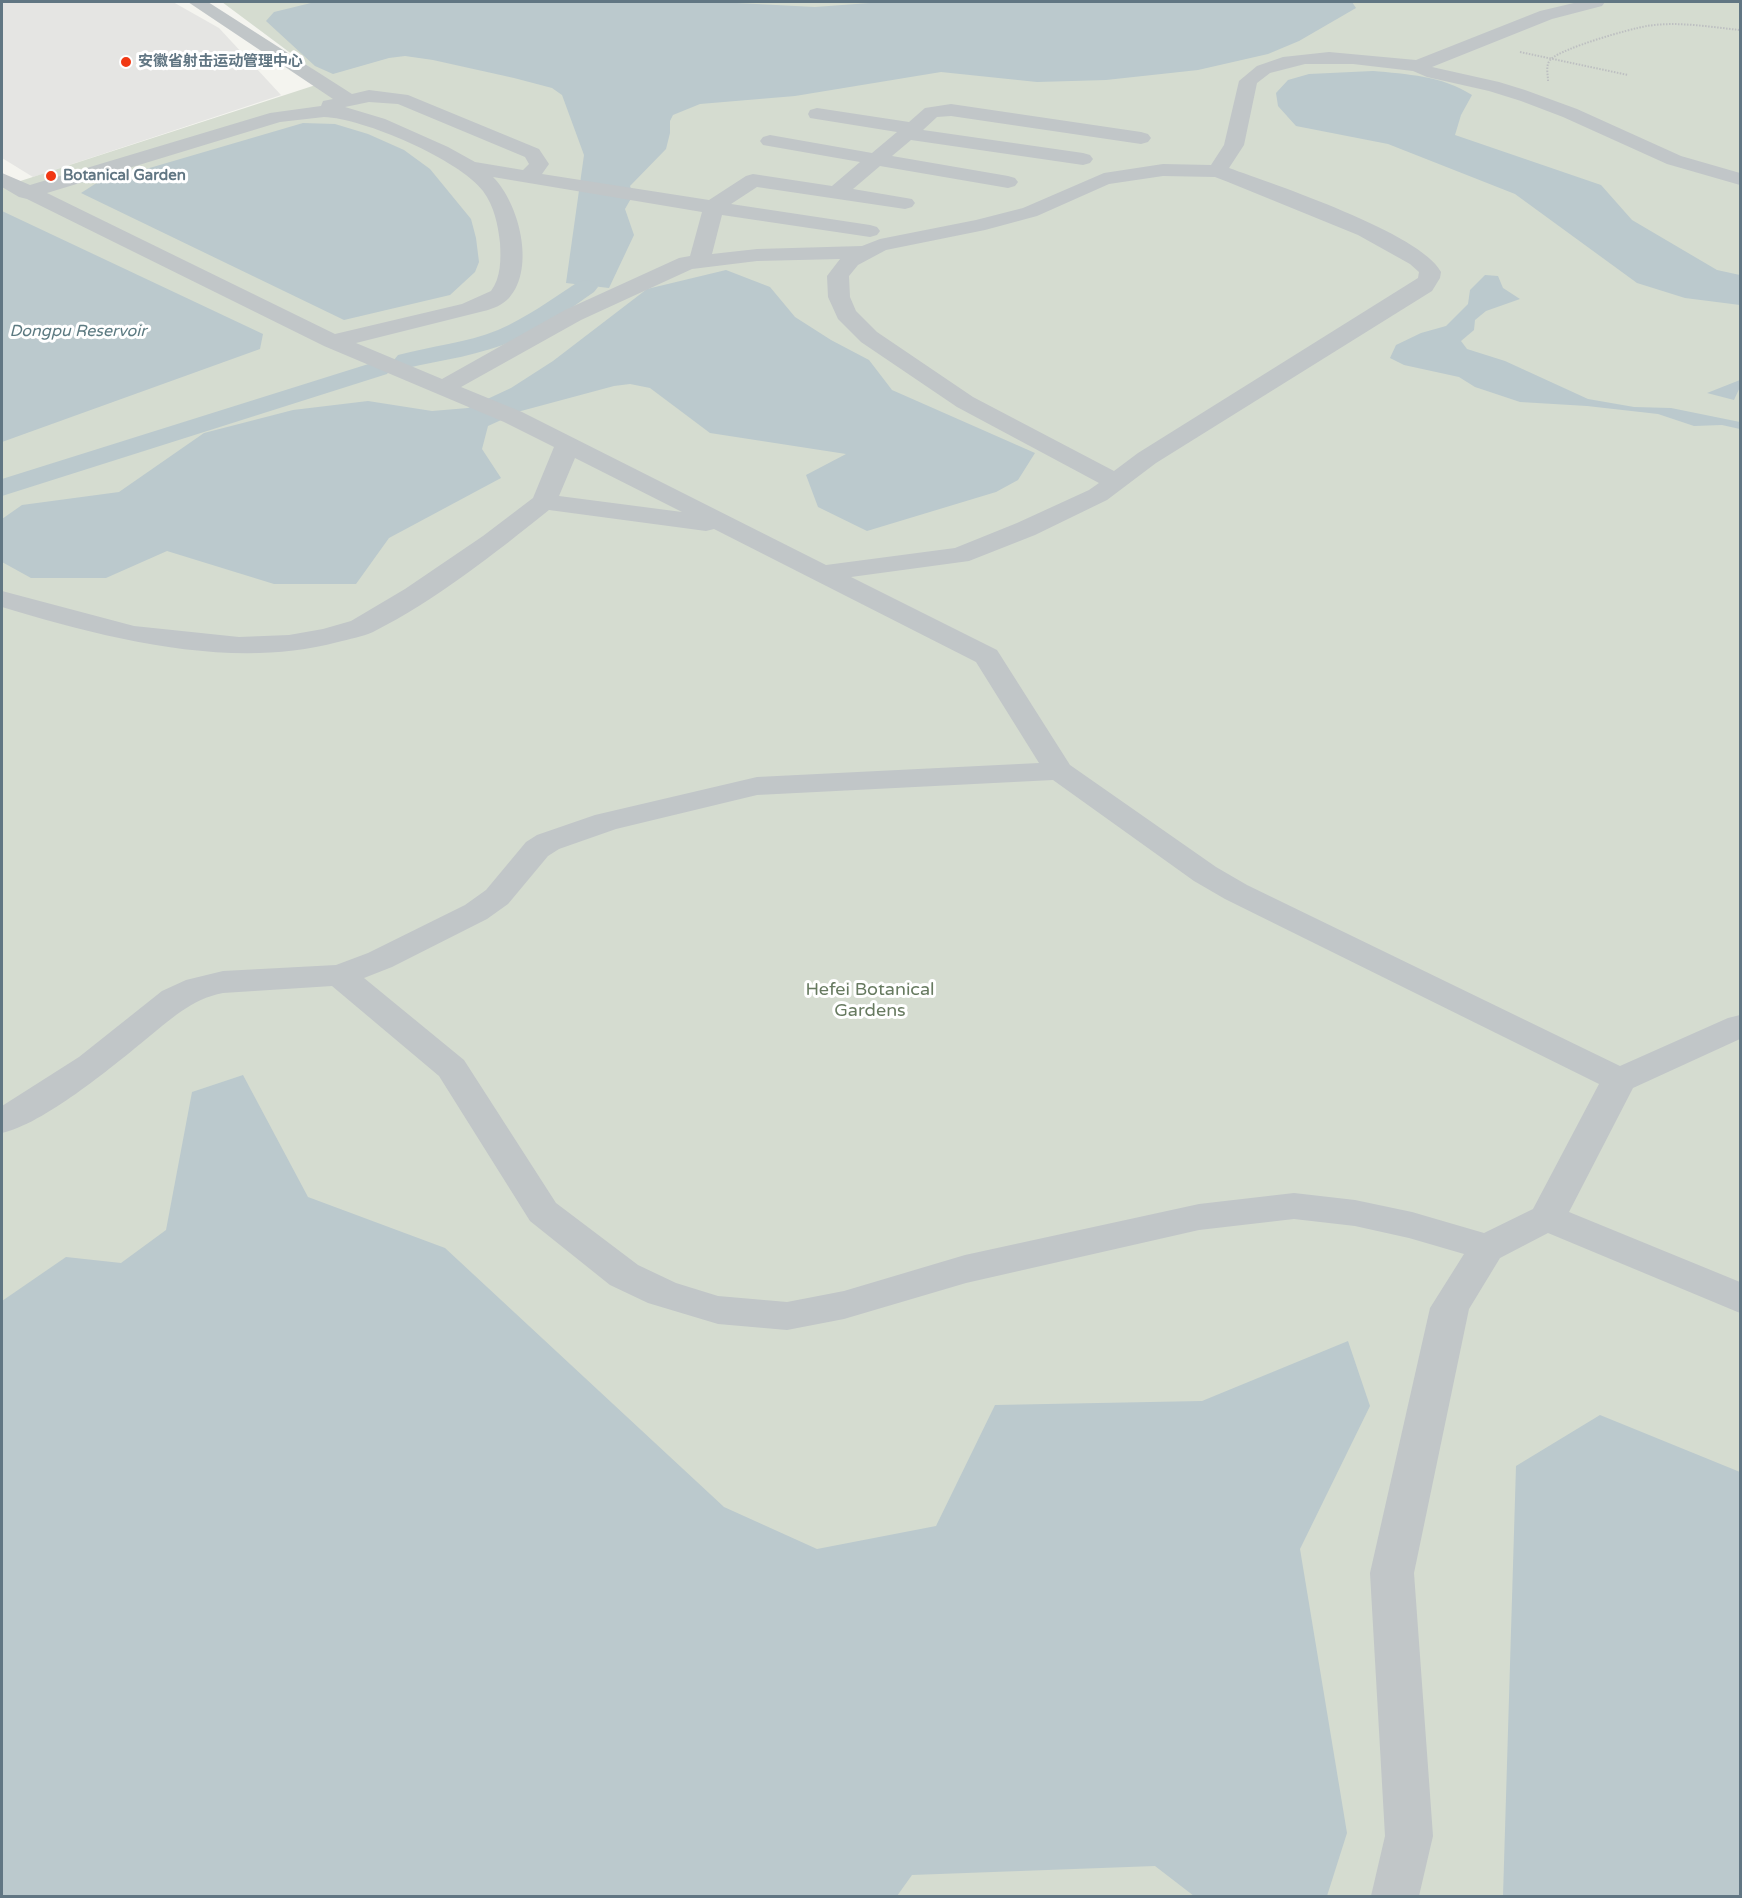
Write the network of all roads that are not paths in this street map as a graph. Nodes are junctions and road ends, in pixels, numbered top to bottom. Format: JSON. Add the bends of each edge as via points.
{"nodes":[{"id":1,"x":197,"y":2,"type":"edge"},
{"id":2,"x":1596,"y":2,"type":"edge"},
{"id":3,"x":1418,"y":66,"type":"junction"},
{"id":4,"x":348,"y":100,"type":"junction"},
{"id":5,"x":302,"y":112,"type":"junction"},
{"id":6,"x":816,"y":114,"type":"dead end"},
{"id":7,"x":909,"y":131,"type":"junction"},
{"id":8,"x":1141,"y":138,"type":"dead end"},
{"id":9,"x":770,"y":141,"type":"dead end"},
{"id":10,"x":876,"y":159,"type":"junction"},
{"id":11,"x":1083,"y":159,"type":"dead end"},
{"id":12,"x":473,"y":168,"type":"junction"},
{"id":13,"x":1217,"y":171,"type":"junction"},
{"id":14,"x":2,"y":179,"type":"edge"},
{"id":15,"x":542,"y":179,"type":"junction"},
{"id":16,"x":1740,"y":179,"type":"edge"},
{"id":17,"x":1008,"y":182,"type":"dead end"},
{"id":18,"x":26,"y":193,"type":"junction"},
{"id":19,"x":496,"y":193,"type":"junction"},
{"id":20,"x":836,"y":193,"type":"junction"},
{"id":21,"x":905,"y":204,"type":"dead end"},
{"id":22,"x":713,"y":207,"type":"junction"},
{"id":23,"x":867,"y":241,"type":"junction"},
{"id":24,"x":700,"y":261,"type":"junction"},
{"id":25,"x":332,"y":341,"type":"junction"},
{"id":26,"x":444,"y":387,"type":"junction"},
{"id":27,"x":568,"y":444,"type":"junction"},
{"id":28,"x":1115,"y":481,"type":"junction"},
{"id":29,"x":544,"y":502,"type":"junction"},
{"id":30,"x":732,"y":526,"type":"junction"},
{"id":31,"x":823,"y":573,"type":"junction"},
{"id":32,"x":2,"y":599,"type":"edge"},
{"id":33,"x":1059,"y":771,"type":"junction"},
{"id":34,"x":340,"y":975,"type":"junction"},
{"id":35,"x":1740,"y":1026,"type":"edge"},
{"id":36,"x":1619,"y":1080,"type":"junction"},
{"id":37,"x":2,"y":1121,"type":"edge"},
{"id":38,"x":1547,"y":1218,"type":"junction"},
{"id":39,"x":1487,"y":1248,"type":"junction"},
{"id":40,"x":1740,"y":1299,"type":"edge"},
{"id":41,"x":1395,"y":1896,"type":"edge"}],
"edges":[{"from":1,"to":4,"type":"street"},
{"from":2,"to":3,"type":"street","via":[[1546,15]]},
{"from":3,"to":13,"type":"street","via":[[1320,59],[1266,67],[1248,81],[1234,145]]},
{"from":3,"to":16,"type":"street","via":[[1429,72],[1498,86],[1706,173]]},
{"from":4,"to":5,"type":"street"},
{"from":4,"to":15,"type":"street","via":[[369,96],[401,99],[532,153]]},
{"from":5,"to":12,"type":"street","via":[[357,115]]},
{"from":5,"to":18,"type":"street"},
{"from":6,"to":7,"type":"street"},
{"from":7,"to":8,"type":"street","via":[[932,112],[951,110]]},
{"from":7,"to":10,"type":"street"},
{"from":7,"to":11,"type":"street"},
{"from":9,"to":10,"type":"street"},
{"from":10,"to":17,"type":"street"},
{"from":10,"to":20,"type":"street"},
{"from":12,"to":15,"type":"street"},
{"from":12,"to":19,"type":"street"},
{"from":13,"to":23,"type":"street","via":[[1163,170],[1120,175],[1087,184],[1030,212],[978,226],[880,245]]},
{"from":13,"to":28,"type":"street","via":[[1300,202],[1391,243],[1425,263],[1430,277],[1411,296]]},
{"from":14,"to":18,"type":"street"},
{"from":15,"to":19,"type":"street"},
{"from":15,"to":22,"type":"street"},
{"from":18,"to":25,"type":"street"},
{"from":19,"to":25,"type":"street","via":[[511,232],[505,288],[498,297],[435,318]]},
{"from":20,"to":21,"type":"street"},
{"from":20,"to":22,"type":"street","via":[[753,180]]},
{"from":22,"to":23,"type":"street"},
{"from":22,"to":24,"type":"street"},
{"from":23,"to":24,"type":"street"},
{"from":23,"to":28,"type":"street","via":[[838,276],[838,297],[846,314],[869,337],[965,402]]},
{"from":24,"to":26,"type":"street","via":[[678,267],[573,315]]},
{"from":25,"to":26,"type":"street"},
{"from":26,"to":27,"type":"street"},
{"from":27,"to":29,"type":"street"},
{"from":27,"to":30,"type":"street"},
{"from":28,"to":31,"type":"street","via":[[1098,495],[960,555]]},
{"from":29,"to":30,"type":"street"},
{"from":29,"to":32,"type":"street","via":[[416,595],[362,627],[325,637],[256,645],[134,634]]},
{"from":30,"to":31,"type":"street"},
{"from":31,"to":33,"type":"street","via":[[987,656]]},
{"from":33,"to":34,"type":"street","via":[[758,786],[606,822],[537,849],[497,897],[476,912],[380,960]]},
{"from":33,"to":36,"type":"street","via":[[1204,873],[1236,891]]},
{"from":34,"to":37,"type":"street","via":[[223,982],[186,992],[98,1062]]},
{"from":34,"to":39,"type":"street","via":[[452,1068],[543,1212],[624,1275],[662,1293],[718,1310],[787,1316],[844,1305],[965,1269],[1199,1217],[1294,1206],[1412,1224]]},
{"from":35,"to":36,"type":"street"},
{"from":36,"to":38,"type":"street"},
{"from":38,"to":39,"type":"street"},
{"from":38,"to":40,"type":"street"},
{"from":39,"to":41,"type":"street","via":[[1450,1308],[1392,1574],[1409,1836]]}]}
